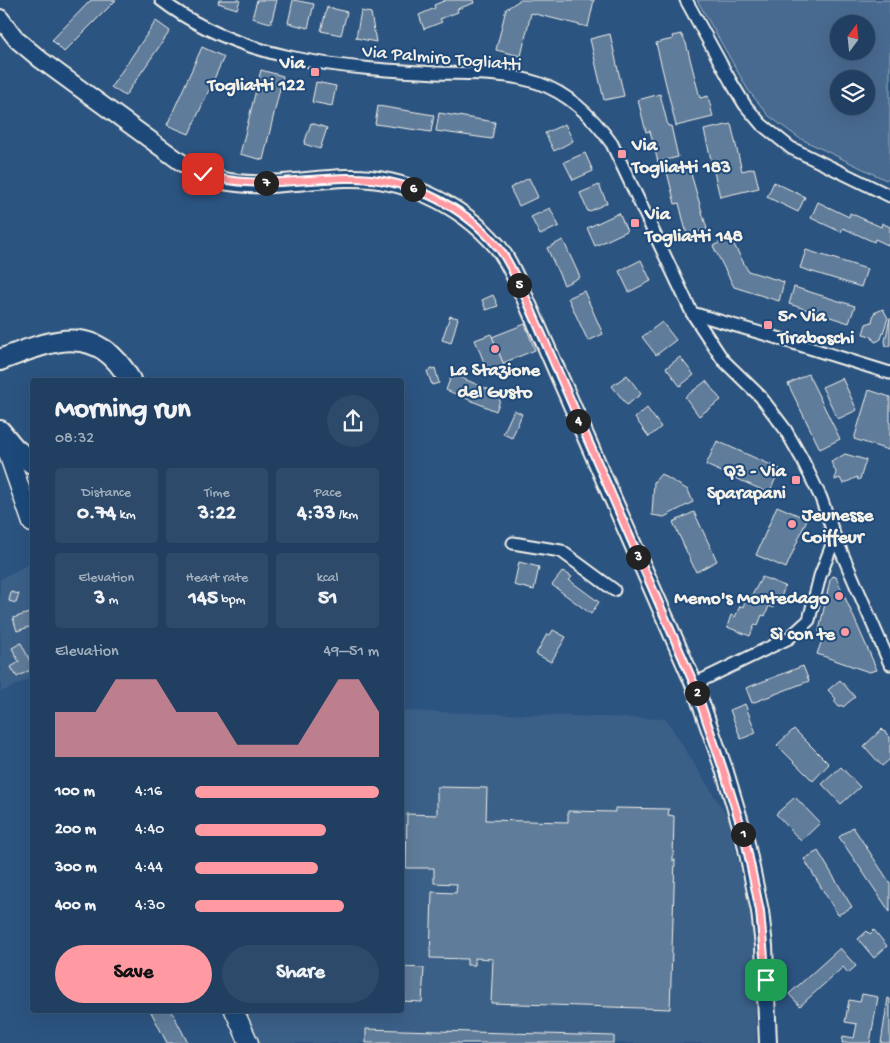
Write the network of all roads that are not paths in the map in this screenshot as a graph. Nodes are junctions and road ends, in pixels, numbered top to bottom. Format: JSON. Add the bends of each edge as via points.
{"nodes":[{"id":1,"x":162,"y":0,"type":"edge"},
{"id":2,"x":686,"y":0,"type":"edge"},
{"id":3,"x":0,"y":18,"type":"edge"},
{"id":4,"x":890,"y":196,"type":"edge"},
{"id":5,"x":692,"y":313,"type":"junction"},
{"id":6,"x":0,"y":360,"type":"edge"},
{"id":7,"x":890,"y":373,"type":"edge"},
{"id":8,"x":129,"y":378,"type":"edge"},
{"id":9,"x":0,"y":432,"type":"edge"},
{"id":10,"x":30,"y":461,"type":"edge"},
{"id":11,"x":30,"y":517,"type":"edge"},
{"id":12,"x":835,"y":537,"type":"junction"},
{"id":13,"x":513,"y":543,"type":"dead end"},
{"id":14,"x":614,"y":590,"type":"dead end"},
{"id":15,"x":890,"y":664,"type":"edge"},
{"id":16,"x":694,"y":684,"type":"junction"},
{"id":17,"x":235,"y":1013,"type":"edge"},
{"id":18,"x":249,"y":1043,"type":"edge"},
{"id":19,"x":768,"y":1043,"type":"edge"}],
"edges":[{"from":1,"to":5,"type":"street","name":"Via Palmiro Togliatti","via":[[213,32],[276,54],[398,71],[516,78],[538,83],[564,95],[598,124],[612,144]]},
{"from":2,"to":4,"type":"street","via":[[731,82],[761,124],[791,148]]},
{"from":3,"to":16,"type":"street","via":[[41,60],[182,163],[203,174],[254,184],[348,178],[391,182],[432,196],[473,222],[498,247],[522,289]]},
{"from":5,"to":7,"type":"street"},
{"from":5,"to":12,"type":"street","name":"Via Palmiro Togliatti","via":[[723,360],[760,396],[785,429],[821,498]]},
{"from":6,"to":8,"type":"highway","via":[[51,343],[82,341],[112,354]]},
{"from":9,"to":10,"type":"highway"},
{"from":9,"to":11,"type":"main road"},
{"from":12,"to":15,"type":"street","name":"Via Palmiro Togliatti"},
{"from":12,"to":16,"type":"street","via":[[820,576],[809,620],[789,638]]},
{"from":13,"to":14,"type":"street","via":[[561,551]]},
{"from":16,"to":19,"type":"street","via":[[745,839],[760,911]]},
{"from":17,"to":18,"type":"main road"}]}
